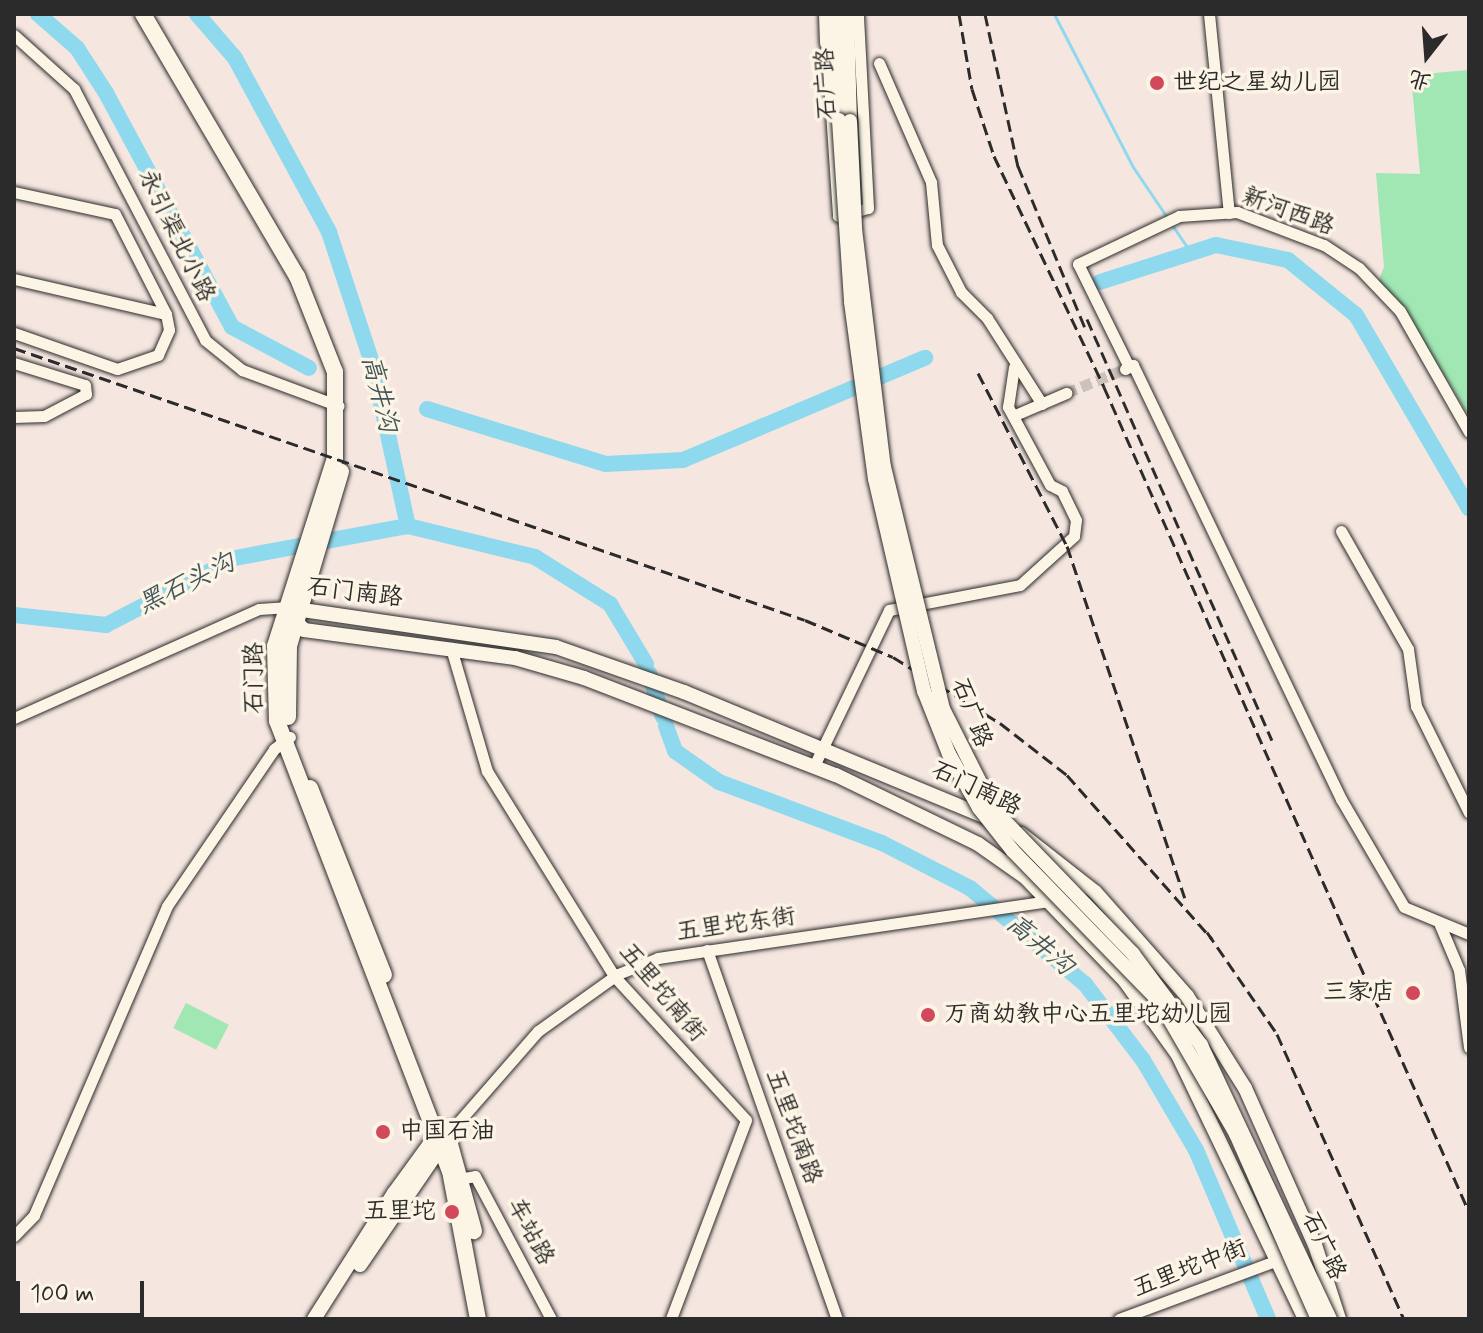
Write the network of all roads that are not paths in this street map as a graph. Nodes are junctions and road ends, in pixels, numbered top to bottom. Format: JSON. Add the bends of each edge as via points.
{"nodes":[{"id":1,"x":143,"y":14,"type":"edge"},
{"id":2,"x":154,"y":14,"type":"edge"},
{"id":3,"x":825,"y":14,"type":"edge"},
{"id":4,"x":836,"y":14,"type":"edge"},
{"id":5,"x":847,"y":14,"type":"edge"},
{"id":6,"x":858,"y":14,"type":"edge"},
{"id":7,"x":1209,"y":14,"type":"edge"},
{"id":8,"x":14,"y":35,"type":"edge"},
{"id":9,"x":827,"y":43,"type":"joint"},
{"id":10,"x":879,"y":63,"type":"dead end"},
{"id":11,"x":845,"y":120,"type":"junction"},
{"id":12,"x":14,"y":192,"type":"edge"},
{"id":13,"x":1229,"y":213,"type":"junction"},
{"id":14,"x":14,"y":279,"type":"edge"},
{"id":15,"x":166,"y":314,"type":"junction"},
{"id":16,"x":14,"y":333,"type":"edge"},
{"id":17,"x":14,"y":363,"type":"edge"},
{"id":18,"x":1014,"y":367,"type":"junction"},
{"id":19,"x":1066,"y":393,"type":"tunnel mouth"},
{"id":20,"x":1042,"y":404,"type":"junction"},
{"id":21,"x":340,"y":406,"type":"junction"},
{"id":22,"x":1015,"y":415,"type":"junction"},
{"id":23,"x":14,"y":417,"type":"edge"},
{"id":24,"x":1469,"y":432,"type":"edge"},
{"id":25,"x":323,"y":517,"type":"junction"},
{"id":26,"x":1341,"y":531,"type":"dead end"},
{"id":27,"x":293,"y":612,"type":"junction"},
{"id":28,"x":451,"y":648,"type":"junction"},
{"id":29,"x":14,"y":718,"type":"edge"},
{"id":30,"x":286,"y":739,"type":"junction"},
{"id":31,"x":822,"y":749,"type":"junction"},
{"id":32,"x":814,"y":766,"type":"junction"},
{"id":33,"x":1469,"y":813,"type":"edge"},
{"id":34,"x":1095,"y":892,"type":"junction"},
{"id":35,"x":1048,"y":901,"type":"junction"},
{"id":36,"x":1440,"y":925,"type":"junction"},
{"id":37,"x":1469,"y":934,"type":"edge"},
{"id":38,"x":707,"y":950,"type":"junction"},
{"id":39,"x":614,"y":976,"type":"junction"},
{"id":40,"x":1469,"y":1047,"type":"edge"},
{"id":41,"x":443,"y":1141,"type":"junction"},
{"id":42,"x":464,"y":1178,"type":"junction"},
{"id":43,"x":14,"y":1236,"type":"edge"},
{"id":44,"x":1278,"y":1260,"type":"junction"},
{"id":45,"x":314,"y":1319,"type":"edge"},
{"id":46,"x":324,"y":1319,"type":"edge"},
{"id":47,"x":478,"y":1319,"type":"edge"},
{"id":48,"x":488,"y":1319,"type":"edge"},
{"id":49,"x":551,"y":1319,"type":"edge"},
{"id":50,"x":671,"y":1319,"type":"edge"},
{"id":51,"x":837,"y":1319,"type":"edge"},
{"id":52,"x":1119,"y":1319,"type":"edge"},
{"id":53,"x":1305,"y":1319,"type":"edge"},
{"id":54,"x":1318,"y":1319,"type":"edge"},
{"id":55,"x":1330,"y":1319,"type":"edge"},
{"id":56,"x":1339,"y":1319,"type":"edge"}],
"edges":[{"from":1,"to":21,"type":"highway","name":"石门路","via":[[315,310]]},
{"from":2,"to":25,"type":"highway","name":"石门路","via":[[331,329],[349,435]]},
{"from":3,"to":9,"type":"main road"},
{"from":4,"to":11,"type":"main road","name":"石广路"},
{"from":5,"to":11,"type":"main road","name":"石广路"},
{"from":6,"to":9,"type":"street","via":[[868,208],[838,216]]},
{"from":7,"to":13,"type":"street"},
{"from":8,"to":21,"type":"street","name":"永引渠北小路","via":[[74,89],[205,340],[242,370]]},
{"from":10,"to":18,"type":"street","via":[[931,182],[937,245]]},
{"from":11,"to":54,"type":"main road","name":"石广路","bridge":true,"via":[[851,302],[875,479],[924,691],[949,754],[979,808],[1013,851],[1159,1001],[1236,1134]]},
{"from":11,"to":55,"type":"main road","name":"石广路","bridge":true,"via":[[884,467],[943,709],[994,810],[1133,954],[1201,1045]]},
{"from":12,"to":15,"type":"street","via":[[115,214]]},
{"from":13,"to":24,"type":"street","name":"新河西路","via":[[1324,245],[1359,268],[1400,311]]},
{"from":13,"to":36,"type":"street","name":"新河西路","via":[[1179,216],[1078,264],[1341,799],[1404,907]]},
{"from":14,"to":15,"type":"street"},
{"from":15,"to":16,"type":"street","via":[[168,339],[158,355],[117,369]]},
{"from":17,"to":23,"type":"street","via":[[85,385],[86,394],[44,416]]},
{"from":18,"to":20,"type":"street"},
{"from":18,"to":22,"type":"street","via":[[1008,407]]},
{"from":19,"to":20,"type":"street"},
{"from":20,"to":22,"type":"street"},
{"from":21,"to":25,"type":"highway","name":"石门路"},
{"from":22,"to":31,"type":"street","via":[[1050,485],[1062,491],[1076,520],[1074,536],[1020,585],[889,610]]},
{"from":25,"to":27,"type":"highway","name":"石门路"},
{"from":26,"to":33,"type":"street","via":[[1408,649],[1416,706]]},
{"from":27,"to":28,"type":"main road","name":"石门南路","via":[[304,630]]},
{"from":27,"to":29,"type":"street","via":[[259,609]]},
{"from":27,"to":30,"type":"highway","name":"石门路","via":[[285,667]]},
{"from":27,"to":31,"type":"main road","name":"石门南路","via":[[493,635],[619,667]]},
{"from":28,"to":32,"type":"main road","name":"石门南路","via":[[515,658],[630,695]]},
{"from":28,"to":39,"type":"street","name":"五里坨南街","via":[[487,771]]},
{"from":30,"to":41,"type":"highway","name":"石门路"},
{"from":30,"to":43,"type":"street","via":[[167,906],[34,1215]]},
{"from":31,"to":32,"type":"street"},
{"from":31,"to":34,"type":"main road","name":"石门南路","via":[[959,803],[1030,839]]},
{"from":32,"to":35,"type":"main road","name":"石门南路","via":[[978,844]]},
{"from":34,"to":35,"type":"street","name":"五里坨东街"},
{"from":34,"to":56,"type":"main road","name":"石门南路","via":[[1187,996],[1245,1088],[1315,1245]]},
{"from":35,"to":38,"type":"street","name":"五里坨东街","via":[[967,917]]},
{"from":35,"to":44,"type":"main road","name":"石门南路","via":[[1125,981],[1178,1055]]},
{"from":36,"to":37,"type":"street"},
{"from":36,"to":40,"type":"street","via":[[1459,970]]},
{"from":38,"to":39,"type":"street","name":"五里坨东街","via":[[658,958]]},
{"from":38,"to":51,"type":"street","name":"五里坨南路"},
{"from":39,"to":41,"type":"street","name":"五里坨东街","via":[[538,1031]]},
{"from":39,"to":50,"type":"street","name":"五里坨南街","via":[[746,1120]]},
{"from":41,"to":42,"type":"highway","name":"石门路"},
{"from":41,"to":45,"type":"main road","name":"五里坨东街","via":[[394,1193]]},
{"from":41,"to":46,"type":"main road","name":"五里坨东街"},
{"from":41,"to":47,"type":"highway","name":"石门路"},
{"from":42,"to":48,"type":"highway","name":"石门路"},
{"from":42,"to":49,"type":"street","name":"车站路","via":[[475,1176]]},
{"from":44,"to":52,"type":"street","name":"五里坨中街"},
{"from":44,"to":53,"type":"main road","name":"石门南路"}]}
